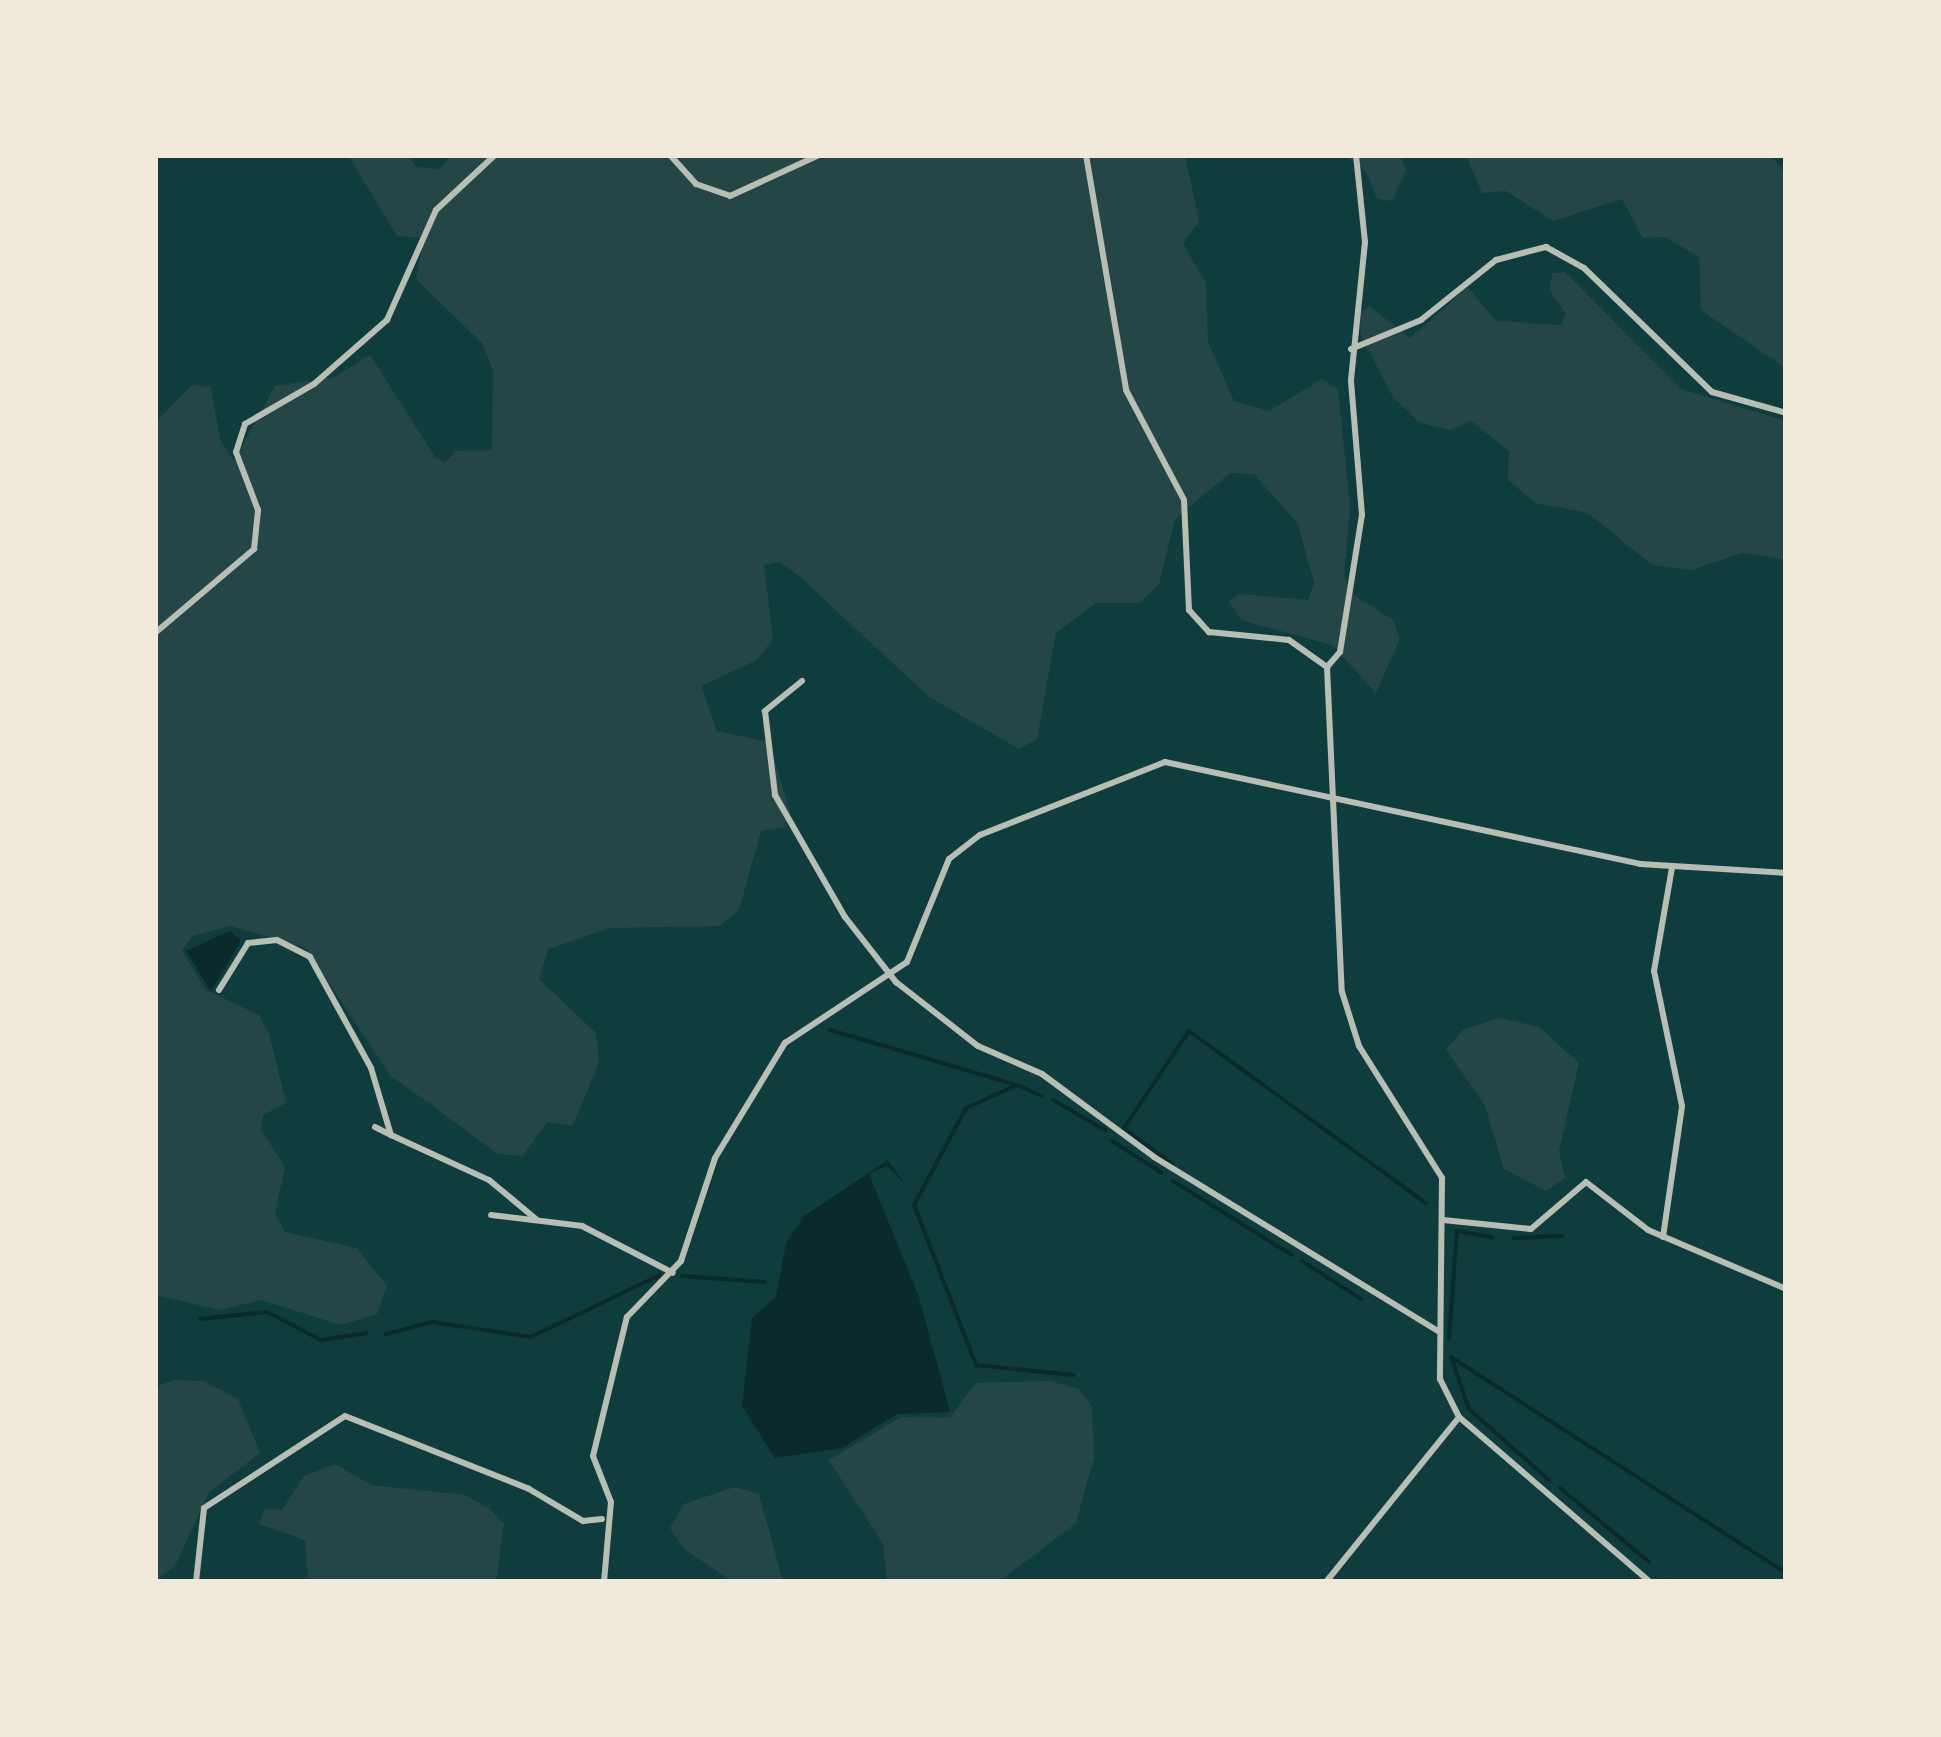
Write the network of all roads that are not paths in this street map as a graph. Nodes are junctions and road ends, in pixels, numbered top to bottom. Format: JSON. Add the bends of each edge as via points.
{"nodes":[{"id":1,"x":495,"y":155,"type":"edge"},
{"id":2,"x":670,"y":155,"type":"edge"},
{"id":3,"x":818,"y":155,"type":"edge"},
{"id":4,"x":1086,"y":155,"type":"edge"},
{"id":5,"x":1356,"y":155,"type":"edge"},
{"id":6,"x":1351,"y":349,"type":"junction"},
{"id":7,"x":1786,"y":414,"type":"edge"},
{"id":8,"x":155,"y":633,"type":"edge"},
{"id":9,"x":1327,"y":666,"type":"junction"},
{"id":10,"x":802,"y":680,"type":"dead end"},
{"id":11,"x":1336,"y":800,"type":"junction"},
{"id":12,"x":1672,"y":868,"type":"junction"},
{"id":13,"x":1786,"y":873,"type":"edge"},
{"id":14,"x":891,"y":975,"type":"junction"},
{"id":15,"x":219,"y":990,"type":"dead end"},
{"id":16,"x":375,"y":1127,"type":"dead end"},
{"id":17,"x":391,"y":1135,"type":"junction"},
{"id":18,"x":491,"y":1215,"type":"dead end"},
{"id":19,"x":536,"y":1219,"type":"junction"},
{"id":20,"x":1443,"y":1220,"type":"junction"},
{"id":21,"x":1663,"y":1237,"type":"junction"},
{"id":22,"x":674,"y":1273,"type":"junction"},
{"id":23,"x":1786,"y":1289,"type":"edge"},
{"id":24,"x":1438,"y":1331,"type":"junction"},
{"id":25,"x":1459,"y":1418,"type":"junction"},
{"id":26,"x":602,"y":1520,"type":"junction"},
{"id":27,"x":196,"y":1582,"type":"edge"},
{"id":28,"x":604,"y":1582,"type":"edge"},
{"id":29,"x":1326,"y":1582,"type":"edge"},
{"id":30,"x":1650,"y":1582,"type":"edge"}],
"edges":[{"from":1,"to":8,"type":"street","via":[[436,210],[388,320],[314,384],[245,424],[236,452],[258,510],[254,548]]},
{"from":2,"to":3,"type":"street","via":[[696,184],[730,196]]},
{"from":4,"to":9,"type":"street","via":[[1122,379],[1184,500],[1190,610],[1208,632],[1288,640]]},
{"from":5,"to":6,"type":"street","via":[[1365,242]]},
{"from":6,"to":7,"type":"street","via":[[1421,320],[1496,260],[1546,247],[1584,268],[1712,392]]},
{"from":6,"to":9,"type":"street","via":[[1360,546],[1342,604],[1340,652]]},
{"from":9,"to":11,"type":"street"},
{"from":10,"to":14,"type":"street","via":[[765,710],[775,795],[844,917]]},
{"from":11,"to":12,"type":"street"},
{"from":11,"to":14,"type":"street","via":[[1166,762],[1026,813],[949,859],[914,952]]},
{"from":11,"to":20,"type":"street","via":[[1347,1016],[1437,1156]]},
{"from":12,"to":13,"type":"street"},
{"from":12,"to":21,"type":"street","via":[[1654,971],[1682,1106]]},
{"from":14,"to":22,"type":"street","via":[[784,1043],[716,1158]]},
{"from":14,"to":24,"type":"street","via":[[978,1046],[1042,1074],[1154,1157]]},
{"from":15,"to":17,"type":"street","via":[[248,942],[277,940],[310,957],[340,1000]]},
{"from":16,"to":17,"type":"street"},
{"from":17,"to":19,"type":"street","via":[[489,1180]]},
{"from":18,"to":19,"type":"street"},
{"from":19,"to":22,"type":"street","via":[[582,1226]]},
{"from":20,"to":21,"type":"street","via":[[1531,1228],[1586,1182]]},
{"from":20,"to":24,"type":"street"},
{"from":21,"to":23,"type":"street"},
{"from":22,"to":26,"type":"street","via":[[622,1330],[592,1456],[610,1502]]},
{"from":24,"to":25,"type":"street","via":[[1440,1379]]},
{"from":25,"to":29,"type":"street"},
{"from":25,"to":30,"type":"street"},
{"from":26,"to":27,"type":"street","via":[[583,1521],[528,1489],[345,1416],[214,1496],[198,1520]]},
{"from":26,"to":28,"type":"street"}]}
